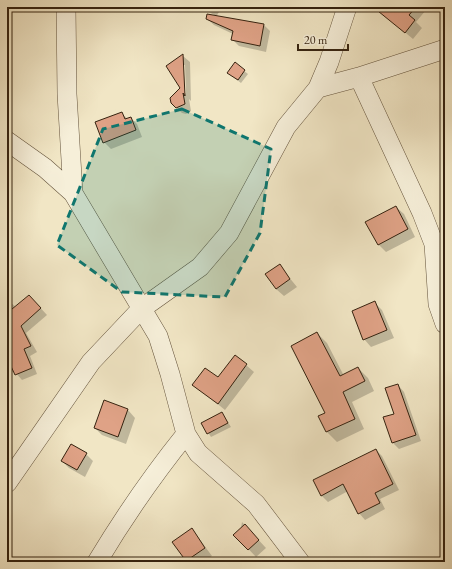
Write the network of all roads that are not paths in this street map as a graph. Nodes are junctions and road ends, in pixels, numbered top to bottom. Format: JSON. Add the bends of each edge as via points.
{"nodes":[{"id":1,"x":66,"y":7,"type":"edge"},
{"id":2,"x":347,"y":7,"type":"edge"},
{"id":3,"x":445,"y":49,"type":"edge"},
{"id":4,"x":359,"y":77,"type":"junction"},
{"id":5,"x":318,"y":88,"type":"junction"},
{"id":6,"x":7,"y":141,"type":"edge"},
{"id":7,"x":73,"y":193,"type":"junction"},
{"id":8,"x":141,"y":309,"type":"junction"},
{"id":9,"x":445,"y":324,"type":"edge"},
{"id":10,"x":186,"y":434,"type":"junction"},
{"id":11,"x":7,"y":483,"type":"edge"},
{"id":12,"x":97,"y":562,"type":"edge"},
{"id":13,"x":300,"y":562,"type":"edge"}],
"edges":[{"from":1,"to":7,"type":"street","via":[[67,94]]},
{"from":2,"to":5,"type":"street"},
{"from":3,"to":4,"type":"street"},
{"from":4,"to":5,"type":"street"},
{"from":4,"to":9,"type":"street","via":[[434,244],[438,304]]},
{"from":5,"to":8,"type":"street","via":[[286,127],[229,233],[200,267]]},
{"from":6,"to":7,"type":"street","via":[[45,168]]},
{"from":7,"to":8,"type":"street"},
{"from":8,"to":10,"type":"street","via":[[158,336]]},
{"from":8,"to":11,"type":"street","via":[[91,362]]},
{"from":10,"to":12,"type":"street","via":[[128,510]]},
{"from":10,"to":13,"type":"street","via":[[198,453],[256,504]]}]}
